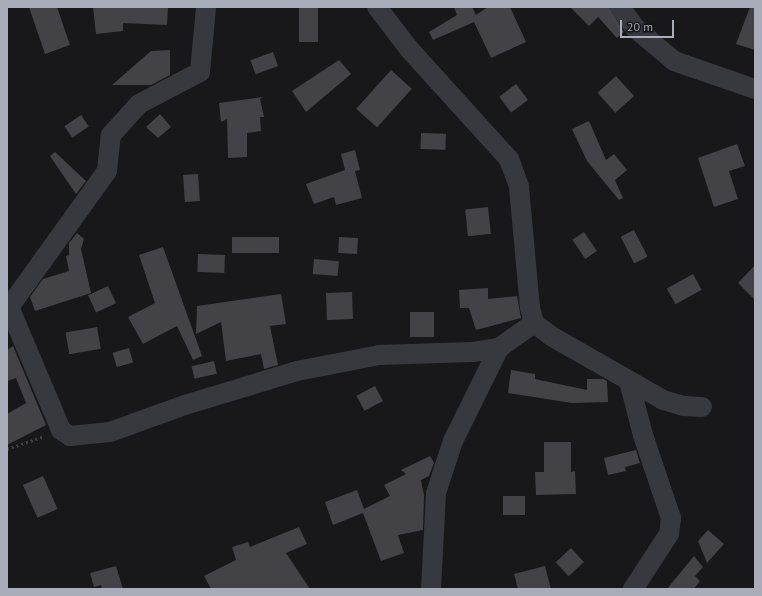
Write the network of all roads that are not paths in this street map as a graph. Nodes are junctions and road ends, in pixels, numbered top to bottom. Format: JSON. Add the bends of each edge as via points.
{"nodes":[{"id":1,"x":206,"y":7,"type":"edge"},
{"id":2,"x":377,"y":7,"type":"edge"},
{"id":3,"x":620,"y":7,"type":"edge"},
{"id":4,"x":755,"y":89,"type":"edge"},
{"id":5,"x":8,"y":304,"type":"edge"},
{"id":6,"x":534,"y":323,"type":"junction"},
{"id":7,"x":499,"y":348,"type":"junction"},
{"id":8,"x":629,"y":381,"type":"junction"},
{"id":9,"x":702,"y":407,"type":"dead end"},
{"id":10,"x":431,"y":589,"type":"edge"},
{"id":11,"x":633,"y":589,"type":"edge"}],
"edges":[{"from":1,"to":5,"type":"street","via":[[200,72],[139,104],[111,135],[107,171]]},
{"from":2,"to":6,"type":"street","via":[[410,50],[509,159],[519,187],[530,308]]},
{"from":3,"to":4,"type":"street","via":[[635,28],[674,60]]},
{"from":5,"to":7,"type":"street","via":[[61,430],[70,436],[110,432],[185,405],[297,371],[379,355],[473,352]]},
{"from":6,"to":7,"type":"street"},
{"from":6,"to":8,"type":"street","via":[[551,336]]},
{"from":7,"to":10,"type":"street","via":[[453,441],[436,493]]},
{"from":8,"to":9,"type":"street","via":[[663,400],[684,406]]},
{"from":8,"to":11,"type":"street","via":[[643,435],[671,518],[669,534]]}]}
